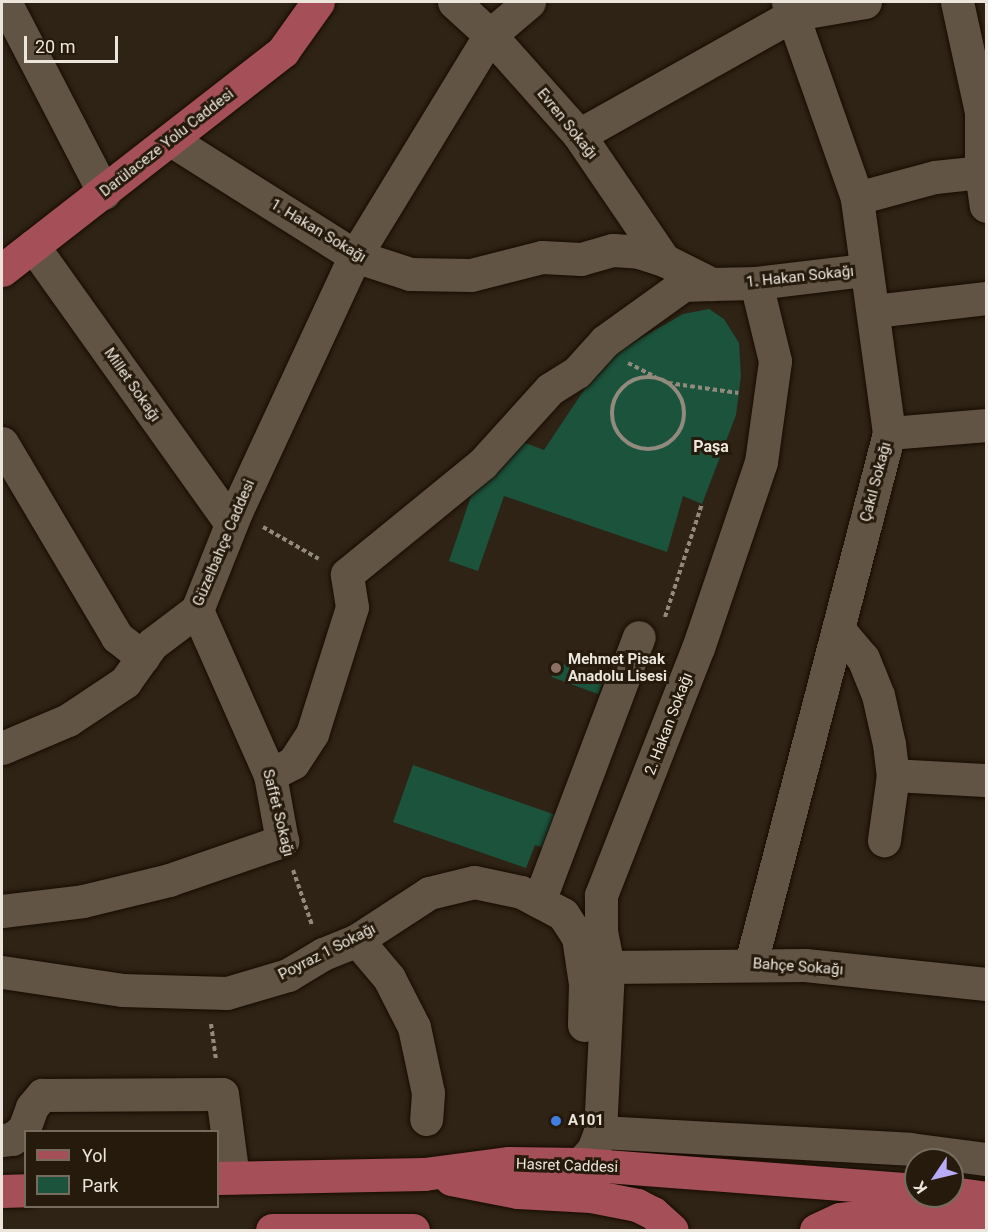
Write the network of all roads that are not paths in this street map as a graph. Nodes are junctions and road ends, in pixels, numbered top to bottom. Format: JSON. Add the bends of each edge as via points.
{"nodes":[{"id":1,"x":5,"y":2,"type":"edge"},
{"id":2,"x":318,"y":2,"type":"edge"},
{"id":3,"x":454,"y":2,"type":"edge"},
{"id":4,"x":529,"y":2,"type":"edge"},
{"id":5,"x":866,"y":2,"type":"edge"},
{"id":6,"x":957,"y":2,"type":"edge"},
{"id":7,"x":791,"y":8,"type":"edge"},
{"id":8,"x":490,"y":35,"type":"junction"},
{"id":9,"x":579,"y":135,"type":"junction"},
{"id":10,"x":171,"y":140,"type":"junction"},
{"id":11,"x":981,"y":172,"type":"junction"},
{"id":12,"x":104,"y":193,"type":"junction"},
{"id":13,"x":857,"y":198,"type":"junction"},
{"id":14,"x":987,"y":206,"type":"edge"},
{"id":15,"x":33,"y":246,"type":"junction"},
{"id":16,"x":355,"y":256,"type":"junction"},
{"id":17,"x":664,"y":260,"type":"junction"},
{"id":18,"x":2,"y":270,"type":"edge"},
{"id":19,"x":865,"y":270,"type":"junction"},
{"id":20,"x":756,"y":283,"type":"junction"},
{"id":21,"x":712,"y":284,"type":"junction"},
{"id":22,"x":987,"y":298,"type":"edge"},
{"id":23,"x":874,"y":311,"type":"junction"},
{"id":24,"x":987,"y":425,"type":"edge"},
{"id":25,"x":889,"y":433,"type":"junction"},
{"id":26,"x":2,"y":443,"type":"edge"},
{"id":27,"x":233,"y":518,"type":"junction"},
{"id":28,"x":197,"y":610,"type":"junction"},
{"id":29,"x":840,"y":632,"type":"junction"},
{"id":30,"x":639,"y":637,"type":"road end"},
{"id":31,"x":143,"y":657,"type":"junction"},
{"id":32,"x":2,"y":748,"type":"edge"},
{"id":33,"x":270,"y":775,"type":"junction"},
{"id":34,"x":893,"y":775,"type":"junction"},
{"id":35,"x":987,"y":780,"type":"edge"},
{"id":36,"x":884,"y":840,"type":"dead end"},
{"id":37,"x":538,"y":901,"type":"junction"},
{"id":38,"x":2,"y":911,"type":"edge"},
{"id":39,"x":357,"y":940,"type":"junction"},
{"id":40,"x":752,"y":963,"type":"junction"},
{"id":41,"x":608,"y":967,"type":"junction"},
{"id":42,"x":2,"y":972,"type":"edge"},
{"id":43,"x":987,"y":984,"type":"edge"},
{"id":44,"x":426,"y":1119,"type":"dead end"},
{"id":45,"x":600,"y":1132,"type":"junction"},
{"id":46,"x":2,"y":1140,"type":"edge"},
{"id":47,"x":987,"y":1159,"type":"edge"},
{"id":48,"x":580,"y":1164,"type":"junction"},
{"id":49,"x":424,"y":1174,"type":"junction"},
{"id":50,"x":225,"y":1178,"type":"edge"},
{"id":51,"x":904,"y":1189,"type":"edge"},
{"id":52,"x":24,"y":1190,"type":"edge"},
{"id":53,"x":2,"y":1191,"type":"edge"},
{"id":54,"x":964,"y":1195,"type":"edge"},
{"id":55,"x":987,"y":1198,"type":"edge"},
{"id":56,"x":987,"y":1223,"type":"edge"},
{"id":57,"x":272,"y":1230,"type":"edge"},
{"id":58,"x":413,"y":1230,"type":"edge"},
{"id":59,"x":672,"y":1230,"type":"edge"},
{"id":60,"x":816,"y":1230,"type":"edge"}],
"edges":[{"from":1,"to":12,"type":"street"},
{"from":2,"to":10,"type":"main road","name":"Darülaceze Yolu Caddesi","via":[[283,51]]},
{"from":3,"to":8,"type":"street","name":"Evren Sokağı"},
{"from":4,"to":8,"type":"street","name":"Güzelbahçe Caddesi"},
{"from":5,"to":7,"type":"street"},
{"from":6,"to":11,"type":"street","via":[[981,112]]},
{"from":7,"to":9,"type":"street"},
{"from":7,"to":13,"type":"street","name":"Çakıl Sokağı"},
{"from":8,"to":9,"type":"street","name":"Evren Sokağı"},
{"from":8,"to":16,"type":"street","name":"Güzelbahçe Caddesi"},
{"from":9,"to":17,"type":"street","name":"Evren Sokağı"},
{"from":10,"to":12,"type":"main road","name":"Darülaceze Yolu Caddesi"},
{"from":10,"to":16,"type":"street","name":"1. Hakan Sokağı"},
{"from":11,"to":13,"type":"street","via":[[935,177]]},
{"from":11,"to":14,"type":"street"},
{"from":12,"to":15,"type":"main road","name":"Darülaceze Yolu Caddesi"},
{"from":13,"to":19,"type":"street","name":"Çakıl Sokağı"},
{"from":15,"to":18,"type":"main road","name":"Darülaceze Yolu Caddesi"},
{"from":15,"to":27,"type":"street","name":"Millet Sokağı"},
{"from":16,"to":17,"type":"street","name":"1. Hakan Sokağı","via":[[410,274],[445,277],[490,272],[542,257],[581,259],[613,250],[639,252]]},
{"from":16,"to":27,"type":"street","name":"Güzelbahçe Caddesi"},
{"from":17,"to":21,"type":"street","name":"1. Hakan Sokağı"},
{"from":19,"to":20,"type":"street","name":"1. Hakan Sokağı"},
{"from":19,"to":23,"type":"street","name":"Çakıl Sokağı"},
{"from":20,"to":21,"type":"street","name":"1. Hakan Sokağı"},
{"from":20,"to":41,"type":"street","name":"2. Hakan Sokağı","via":[[775,361],[760,462],[698,648],[601,895],[601,932]]},
{"from":21,"to":33,"type":"street","via":[[683,285],[605,341],[578,372],[550,389],[482,464],[347,574],[352,607],[312,734],[293,763]]},
{"from":22,"to":23,"type":"street"},
{"from":23,"to":25,"type":"street","name":"Çakıl Sokağı"},
{"from":24,"to":25,"type":"street"},
{"from":25,"to":29,"type":"street","name":"Çakıl Sokağı"},
{"from":26,"to":31,"type":"street","via":[[117,637]]},
{"from":27,"to":28,"type":"street","name":"Güzelbahçe Caddesi"},
{"from":28,"to":31,"type":"street","name":"Güzelbahçe Caddesi","via":[[152,644]]},
{"from":28,"to":33,"type":"street","name":"Saffet Sokağı"},
{"from":29,"to":34,"type":"street","via":[[864,658]]},
{"from":29,"to":40,"type":"street","name":"Çakıl Sokağı"},
{"from":30,"to":37,"type":"street"},
{"from":31,"to":32,"type":"street","name":"Güzelbahçe Caddesi","via":[[124,682],[68,720]]},
{"from":33,"to":38,"type":"street","name":"Saffet Sokağı","via":[[282,841],[169,880],[83,901]]},
{"from":34,"to":35,"type":"street"},
{"from":34,"to":36,"type":"street"},
{"from":37,"to":39,"type":"street","name":"Poyraz 1 Sokağı","via":[[521,892],[474,882],[429,893]]},
{"from":37,"to":48,"type":"street","name":"Poyraz 1 Sokağı","via":[[563,914],[579,937],[585,984]]},
{"from":39,"to":42,"type":"street","name":"Poyraz 1 Sokağı","via":[[288,975],[227,993],[111,988]]},
{"from":39,"to":44,"type":"street","via":[[389,978],[414,1027],[428,1094]]},
{"from":40,"to":41,"type":"street","name":"Bahçe Sokağı"},
{"from":40,"to":43,"type":"street","name":"Bahçe Sokağı"},
{"from":41,"to":45,"type":"street","name":"2. Hakan Sokağı"},
{"from":45,"to":47,"type":"street","via":[[910,1149]]},
{"from":45,"to":48,"type":"street","name":"2. Hakan Sokağı","via":[[593,1150]]},
{"from":46,"to":50,"type":"street","via":[[12,1139],[24,1129],[32,1107],[42,1095],[222,1094]]},
{"from":48,"to":49,"type":"main road","name":"Hasret Caddesi","via":[[509,1163]]},
{"from":48,"to":51,"type":"main road","name":"Hasret Caddesi"},
{"from":49,"to":50,"type":"main road","name":"Hasret Caddesi"},
{"from":49,"to":59,"type":"main road","via":[[518,1192],[591,1196],[637,1205]]},
{"from":52,"to":53,"type":"main road"},
{"from":54,"to":55,"type":"main road"},
{"from":56,"to":60,"type":"main road","via":[[867,1216],[840,1219]]},
{"from":57,"to":58,"type":"main road"}]}
